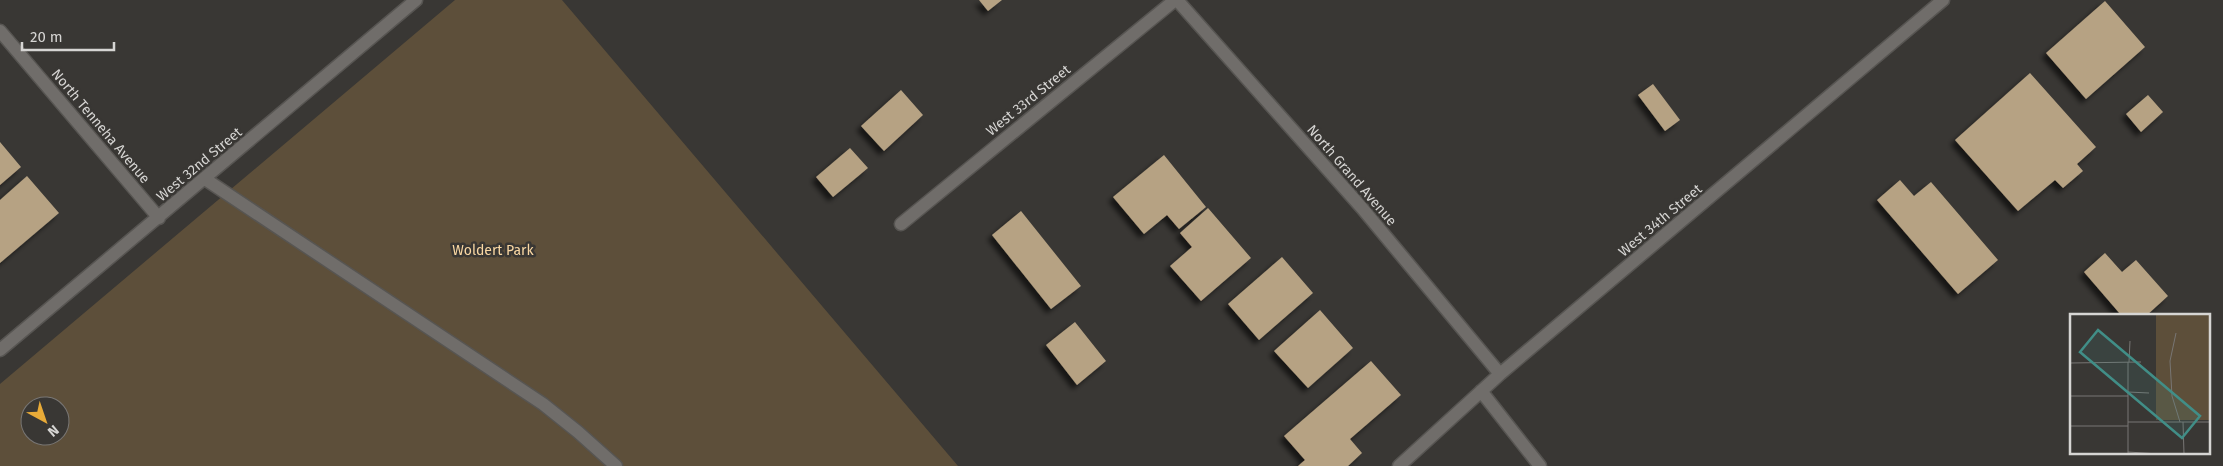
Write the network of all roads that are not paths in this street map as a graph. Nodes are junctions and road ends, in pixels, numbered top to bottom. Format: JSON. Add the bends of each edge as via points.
{"nodes":[{"id":1,"x":416,"y":0,"type":"edge"},
{"id":2,"x":1176,"y":0,"type":"edge"},
{"id":3,"x":1943,"y":0,"type":"edge"},
{"id":4,"x":0,"y":31,"type":"edge"},
{"id":5,"x":205,"y":179,"type":"junction"},
{"id":6,"x":159,"y":218,"type":"junction"},
{"id":7,"x":901,"y":224,"type":"dead end"},
{"id":8,"x":0,"y":350,"type":"edge"},
{"id":9,"x":1500,"y":374,"type":"junction"},
{"id":10,"x":1481,"y":391,"type":"junction"},
{"id":11,"x":616,"y":466,"type":"edge"},
{"id":12,"x":1399,"y":466,"type":"edge"},
{"id":13,"x":1540,"y":466,"type":"edge"}],
"edges":[{"from":1,"to":5,"type":"street","name":"West 32nd Street"},
{"from":2,"to":7,"type":"street","name":"West 33rd Street"},
{"from":2,"to":9,"type":"street","name":"North Grand Avenue","via":[[1362,208]]},
{"from":3,"to":9,"type":"street","name":"West 34th Street"},
{"from":4,"to":6,"type":"street","name":"North Tenneha Avenue"},
{"from":5,"to":6,"type":"street","name":"West 32nd Street"},
{"from":5,"to":11,"type":"street","via":[[543,404]]},
{"from":6,"to":8,"type":"street","name":"West 32nd Street"},
{"from":9,"to":10,"type":"street","name":"West 34th Street"},
{"from":10,"to":12,"type":"street","name":"West 34th Street"},
{"from":10,"to":13,"type":"street"}]}
